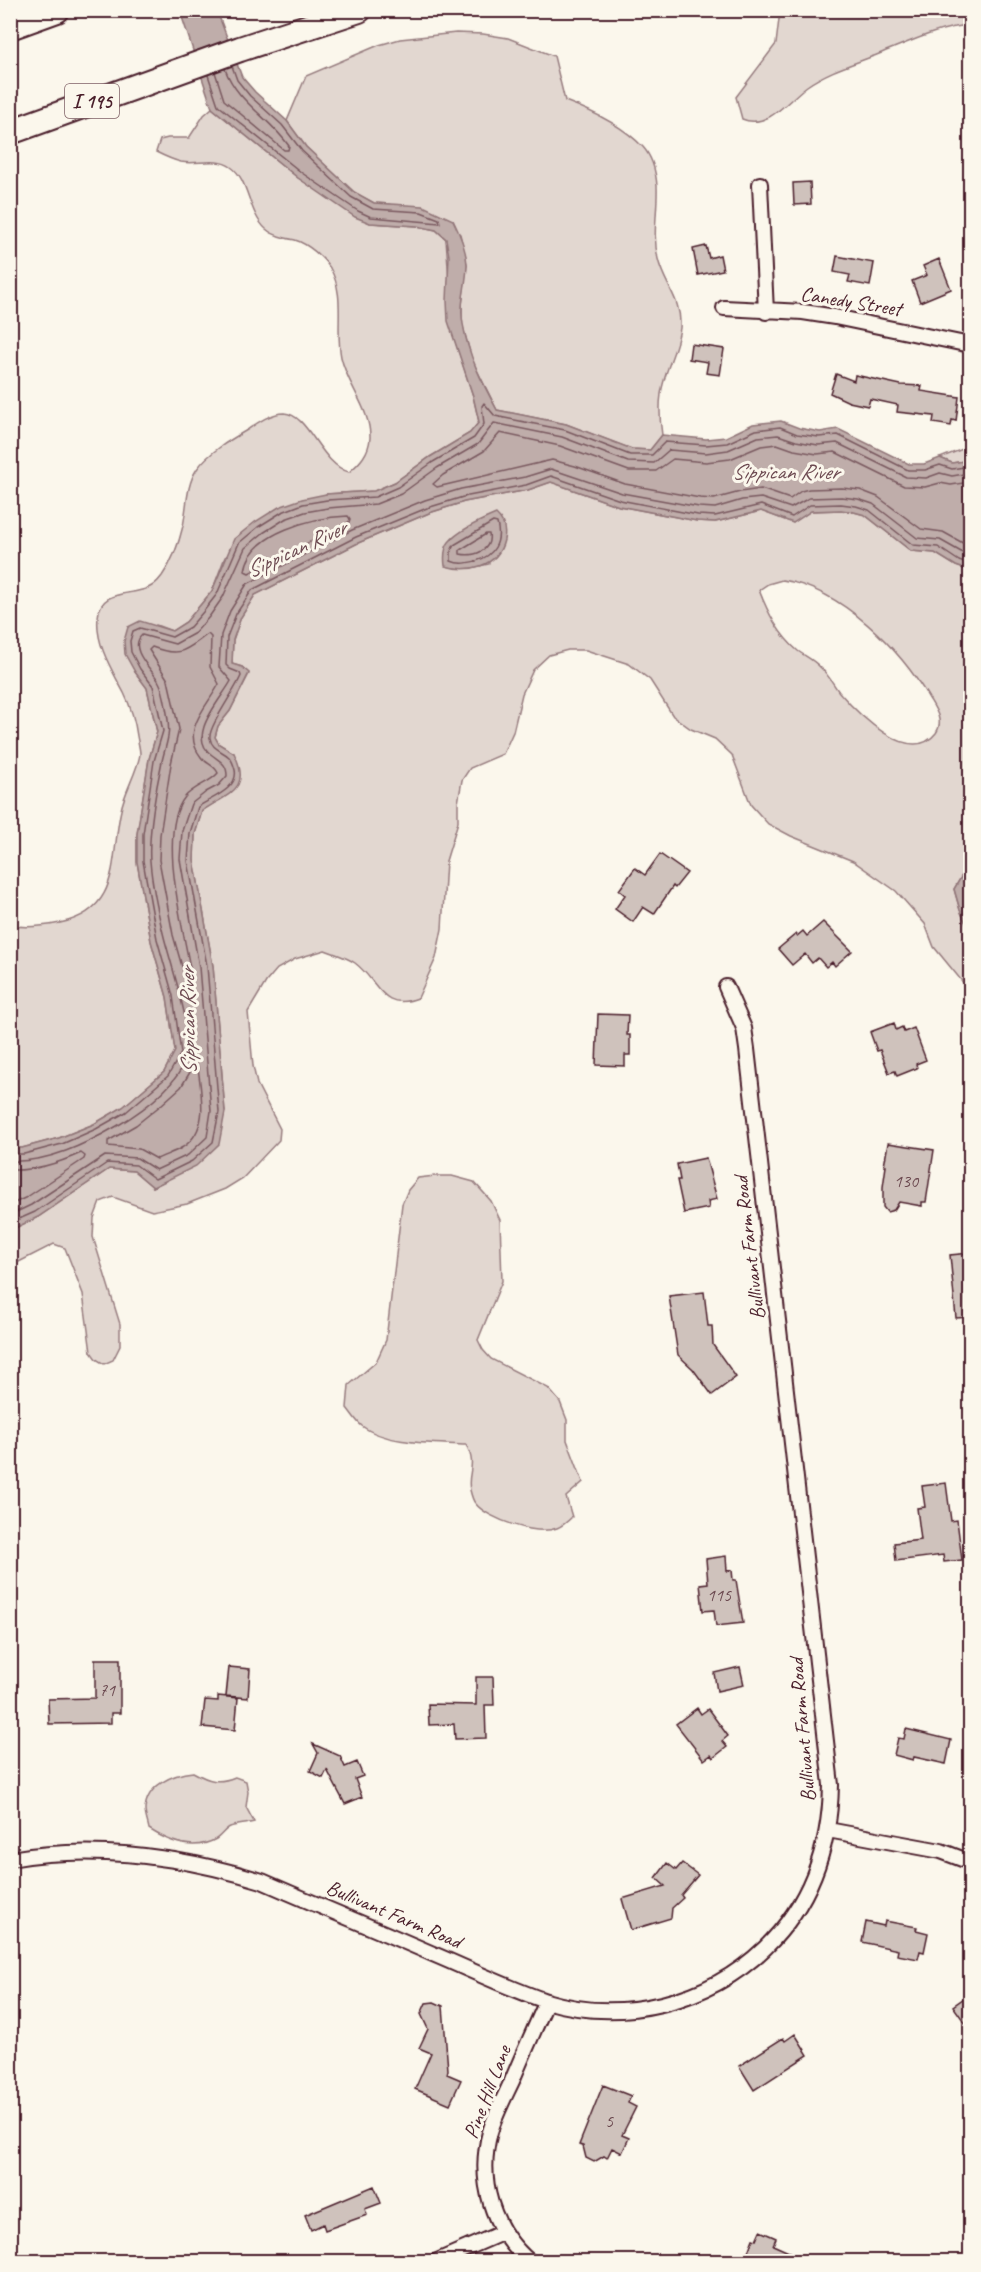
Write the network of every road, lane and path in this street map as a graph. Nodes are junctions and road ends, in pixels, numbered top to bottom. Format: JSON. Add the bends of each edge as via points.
{"nodes":[{"id":1,"x":57,"y":10,"type":"edge"},
{"id":2,"x":359,"y":10,"type":"edge"},
{"id":3,"x":10,"y":27,"type":"edge"},
{"id":4,"x":10,"y":132,"type":"edge"},
{"id":5,"x":760,"y":184,"type":"dead end"},
{"id":6,"x":724,"y":308,"type":"dead end"},
{"id":7,"x":766,"y":312,"type":"junction"},
{"id":8,"x":970,"y":345,"type":"edge"},
{"id":9,"x":726,"y":987,"type":"dead end"},
{"id":10,"x":828,"y":1830,"type":"junction"},
{"id":11,"x":10,"y":1859,"type":"edge"},
{"id":12,"x":970,"y":1862,"type":"edge"},
{"id":13,"x":547,"y":2001,"type":"junction"},
{"id":14,"x":504,"y":2232,"type":"junction"},
{"id":15,"x":435,"y":2262,"type":"edge"},
{"id":16,"x":530,"y":2262,"type":"edge"}],
"edges":[{"from":1,"to":3,"type":"highway"},
{"from":2,"to":4,"type":"highway","number":"I 195"},
{"from":5,"to":7,"type":"street"},
{"from":6,"to":7,"type":"street","name":"Canedy Street"},
{"from":7,"to":8,"type":"street","name":"Canedy Street","via":[[835,316]]},
{"from":9,"to":10,"type":"street","name":"Bullivant Farm Road","via":[[744,1028],[751,1079],[829,1762]]},
{"from":10,"to":12,"type":"street","via":[[941,1851]]},
{"from":10,"to":13,"type":"street","name":"Bullivant Farm Road","via":[[814,1877],[794,1913],[774,1939],[736,1972],[693,1995],[645,2008],[596,2010]]},
{"from":11,"to":13,"type":"street","name":"Bullivant Farm Road","via":[[104,1852],[224,1869],[262,1881]]},
{"from":13,"to":14,"type":"street","name":"Pine Hill Lane","via":[[487,2144],[487,2189]]},
{"from":14,"to":15,"type":"street"},
{"from":14,"to":16,"type":"street","name":"Pine Hill Lane"}]}
